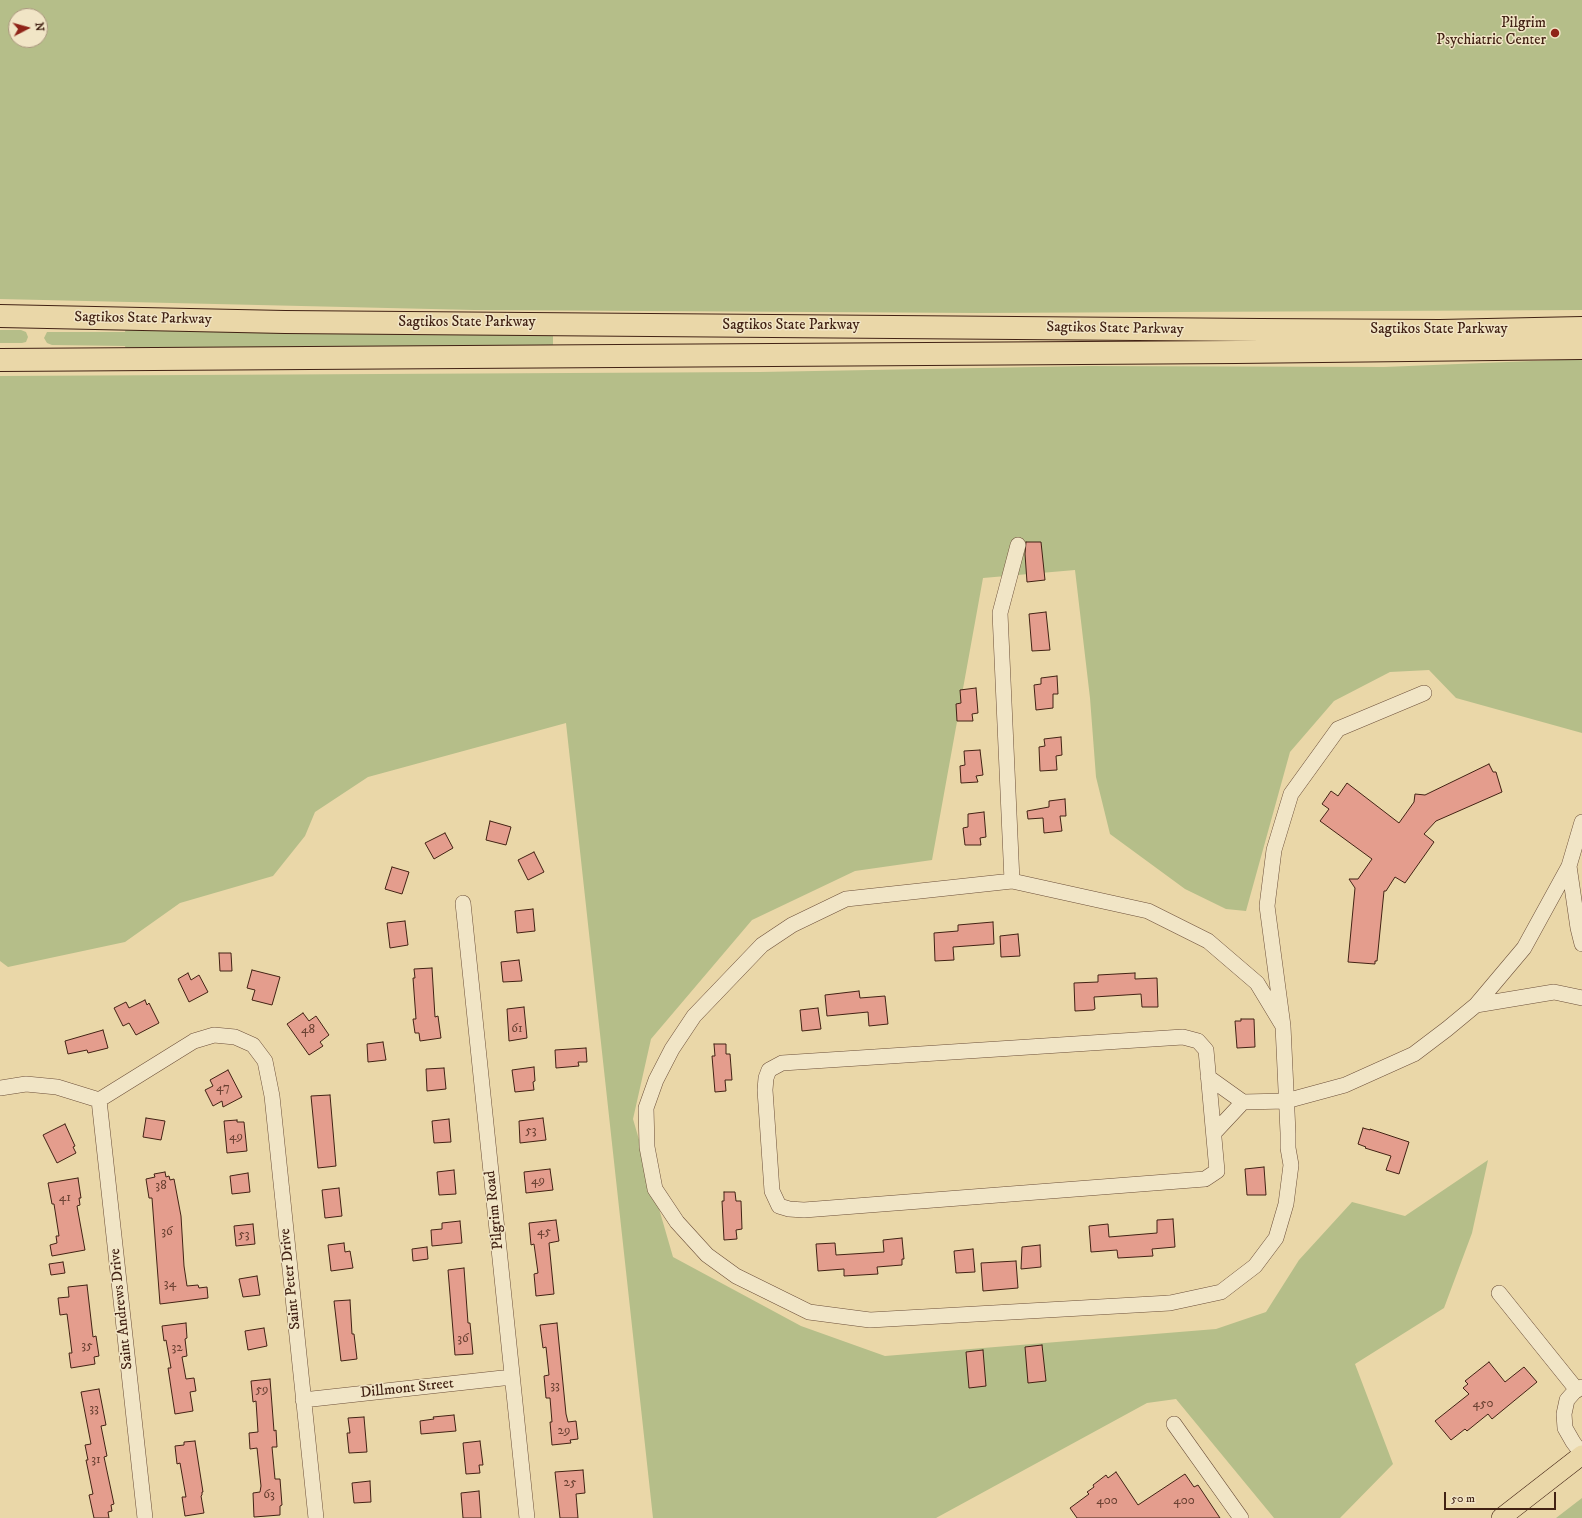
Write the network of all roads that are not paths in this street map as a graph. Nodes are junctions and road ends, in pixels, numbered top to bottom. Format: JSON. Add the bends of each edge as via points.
{"nodes":[{"id":1,"x":0,"y":316,"type":"edge"},
{"id":2,"x":1582,"y":328,"type":"edge"},
{"id":3,"x":1582,"y":348,"type":"edge"},
{"id":4,"x":0,"y":360,"type":"edge"},
{"id":5,"x":1018,"y":545,"type":"dead end"},
{"id":6,"x":1424,"y":693,"type":"dead end"},
{"id":7,"x":1582,"y":822,"type":"edge"},
{"id":8,"x":1569,"y":866,"type":"junction"},
{"id":9,"x":1012,"y":881,"type":"junction"},
{"id":10,"x":463,"y":903,"type":"dead end"},
{"id":11,"x":1582,"y":944,"type":"edge"},
{"id":12,"x":1582,"y":998,"type":"edge"},
{"id":13,"x":1476,"y":1005,"type":"junction"},
{"id":14,"x":1282,"y":1026,"type":"junction"},
{"id":15,"x":1208,"y":1077,"type":"junction"},
{"id":16,"x":0,"y":1088,"type":"edge"},
{"id":17,"x":99,"y":1100,"type":"junction"},
{"id":18,"x":1286,"y":1101,"type":"junction"},
{"id":19,"x":1243,"y":1102,"type":"junction"},
{"id":20,"x":1214,"y":1133,"type":"junction"},
{"id":21,"x":1499,"y":1292,"type":"dead end"},
{"id":22,"x":512,"y":1377,"type":"junction"},
{"id":23,"x":1579,"y":1389,"type":"edge"},
{"id":24,"x":303,"y":1400,"type":"junction"},
{"id":25,"x":1174,"y":1424,"type":"dead end"},
{"id":26,"x":1582,"y":1455,"type":"edge"},
{"id":27,"x":145,"y":1518,"type":"edge"},
{"id":28,"x":316,"y":1518,"type":"edge"},
{"id":29,"x":527,"y":1518,"type":"edge"},
{"id":30,"x":1241,"y":1518,"type":"edge"},
{"id":31,"x":1502,"y":1518,"type":"edge"}],
"edges":[{"from":1,"to":2,"type":"highway","name":"Sagtikos State Parkway","via":[[293,322],[1244,330],[1440,331]]},
{"from":3,"to":4,"type":"highway","name":"Sagtikos State Parkway"},
{"from":5,"to":9,"type":"street","via":[[1000,613]]},
{"from":6,"to":14,"type":"street","via":[[1338,729],[1291,794],[1274,850],[1267,906]]},
{"from":7,"to":8,"type":"street"},
{"from":8,"to":11,"type":"street"},
{"from":8,"to":13,"type":"street","via":[[1524,948]]},
{"from":9,"to":14,"type":"street","via":[[1148,911],[1208,941],[1257,983]]},
{"from":9,"to":18,"type":"street","via":[[846,899],[792,925],[762,945],[694,1016],[672,1049],[648,1101],[647,1147],[655,1189],[677,1222],[707,1255],[736,1276],[809,1312],[870,1320],[1170,1303],[1220,1292],[1255,1266],[1276,1238],[1286,1204],[1291,1165]]},
{"from":10,"to":22,"type":"street","name":"Pilgrim Road"},
{"from":12,"to":13,"type":"street","via":[[1554,992]]},
{"from":13,"to":18,"type":"street","via":[[1414,1054],[1345,1085]]},
{"from":14,"to":18,"type":"street"},
{"from":15,"to":19,"type":"street"},
{"from":15,"to":20,"type":"street"},
{"from":15,"to":20,"type":"street","via":[[1206,1050],[1198,1040],[1183,1037],[782,1063],[770,1070],[766,1078],[772,1191],[779,1206],[804,1210],[1205,1179],[1217,1171]]},
{"from":16,"to":17,"type":"street","via":[[26,1084],[57,1087]]},
{"from":17,"to":24,"type":"street","name":"Saint Peter Drive","via":[[194,1041],[214,1035],[235,1037],[253,1045],[266,1061],[272,1096]]},
{"from":17,"to":27,"type":"street","name":"Saint Andrews Drive"},
{"from":18,"to":19,"type":"street"},
{"from":19,"to":20,"type":"street"},
{"from":21,"to":23,"type":"street"},
{"from":22,"to":24,"type":"street","name":"Dillmont Street"},
{"from":22,"to":29,"type":"street","name":"Pilgrim Road"},
{"from":23,"to":26,"type":"street","via":[[1567,1400],[1564,1414],[1565,1428]]},
{"from":24,"to":28,"type":"street","name":"Saint Peter Drive"},
{"from":25,"to":30,"type":"street"},
{"from":26,"to":31,"type":"main road"}]}
